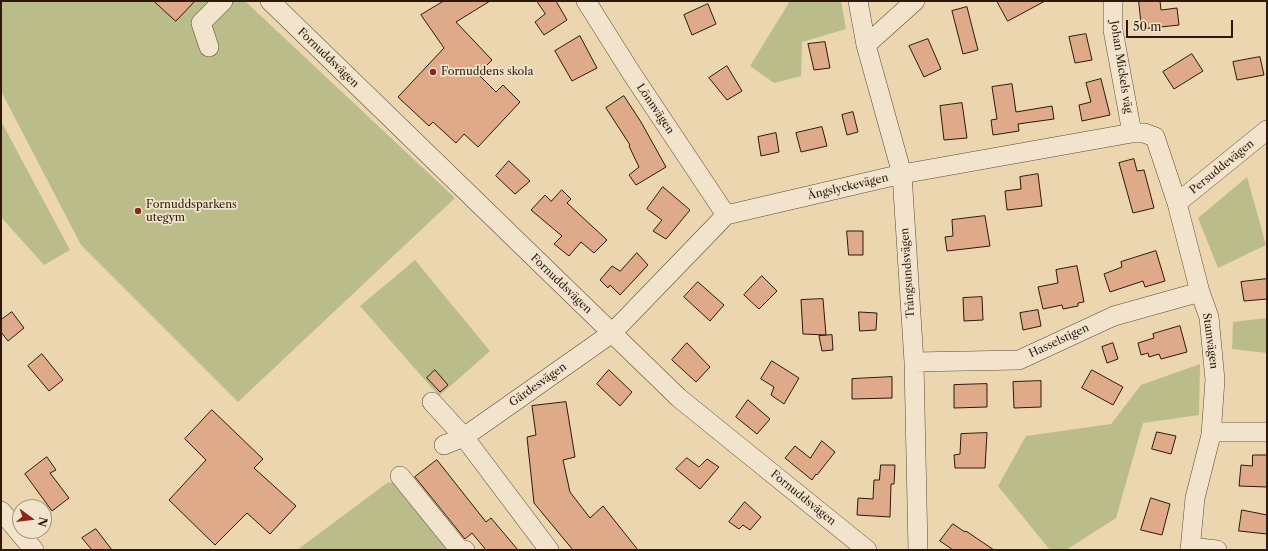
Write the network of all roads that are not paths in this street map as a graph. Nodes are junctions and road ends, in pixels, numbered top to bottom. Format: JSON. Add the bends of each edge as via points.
{"nodes":[{"id":1,"x":223,"y":1,"type":"edge"},
{"id":2,"x":270,"y":1,"type":"edge"},
{"id":3,"x":586,"y":1,"type":"edge"},
{"id":4,"x":858,"y":1,"type":"edge"},
{"id":5,"x":915,"y":1,"type":"edge"},
{"id":6,"x":1113,"y":1,"type":"edge"},
{"id":7,"x":866,"y":45,"type":"junction"},
{"id":8,"x":209,"y":47,"type":"dead end"},
{"id":9,"x":1267,"y":130,"type":"edge"},
{"id":10,"x":1132,"y":134,"type":"junction"},
{"id":11,"x":902,"y":174,"type":"junction"},
{"id":12,"x":1177,"y":203,"type":"junction"},
{"id":13,"x":726,"y":216,"type":"junction"},
{"id":14,"x":1200,"y":292,"type":"junction"},
{"id":15,"x":612,"y":333,"type":"junction"},
{"id":16,"x":914,"y":362,"type":"junction"},
{"id":17,"x":440,"y":412,"type":"dead end"},
{"id":18,"x":1212,"y":432,"type":"junction"},
{"id":19,"x":1267,"y":432,"type":"edge"},
{"id":20,"x":464,"y":437,"type":"junction"},
{"id":21,"x":444,"y":445,"type":"dead end"},
{"id":22,"x":400,"y":476,"type":"dead end"},
{"id":23,"x":1,"y":511,"type":"edge"},
{"id":24,"x":1190,"y":549,"type":"edge"},
{"id":25,"x":34,"y":550,"type":"edge"},
{"id":26,"x":465,"y":550,"type":"edge"},
{"id":27,"x":549,"y":550,"type":"edge"},
{"id":28,"x":867,"y":550,"type":"edge"},
{"id":29,"x":918,"y":550,"type":"edge"},
{"id":30,"x":1217,"y":550,"type":"edge"}],
"edges":[{"from":1,"to":8,"type":"street","via":[[201,23]]},
{"from":2,"to":15,"type":"street","name":"Fornuddsvägen"},
{"from":3,"to":13,"type":"street","name":"Lönnvägen"},
{"from":4,"to":7,"type":"street","name":"Trångsundsvägen"},
{"from":5,"to":7,"type":"street"},
{"from":6,"to":10,"type":"street","name":"Johan Mickels väg","via":[[1113,30]]},
{"from":7,"to":11,"type":"street","name":"Trångsundsvägen"},
{"from":9,"to":12,"type":"street","name":"Persuddevägen"},
{"from":10,"to":11,"type":"street","name":"Ängslyckevägen"},
{"from":10,"to":12,"type":"street","name":"Stamvägen","via":[[1144,133],[1155,137]]},
{"from":11,"to":13,"type":"street","name":"Ängslyckevägen"},
{"from":11,"to":16,"type":"street","name":"Trångsundsvägen"},
{"from":12,"to":14,"type":"street","name":"Stamvägen"},
{"from":13,"to":15,"type":"street"},
{"from":14,"to":16,"type":"street","name":"Hasselstigen","via":[[1114,316],[1019,360]]},
{"from":14,"to":18,"type":"street","name":"Stamvägen","via":[[1209,317],[1215,380]]},
{"from":15,"to":20,"type":"street","name":"Gärdesvägen"},
{"from":15,"to":28,"type":"street","name":"Fornuddsvägen","via":[[679,398]]},
{"from":16,"to":29,"type":"street","name":"Trångsundsvägen"},
{"from":17,"to":20,"type":"street"},
{"from":18,"to":19,"type":"street"},
{"from":18,"to":24,"type":"street","name":"Stamvägen","via":[[1195,498]]},
{"from":20,"to":21,"type":"street","name":"Gärdesvägen"},
{"from":20,"to":27,"type":"street"},
{"from":22,"to":26,"type":"street","via":[[459,548]]},
{"from":23,"to":25,"type":"street"},
{"from":24,"to":30,"type":"street"}]}
